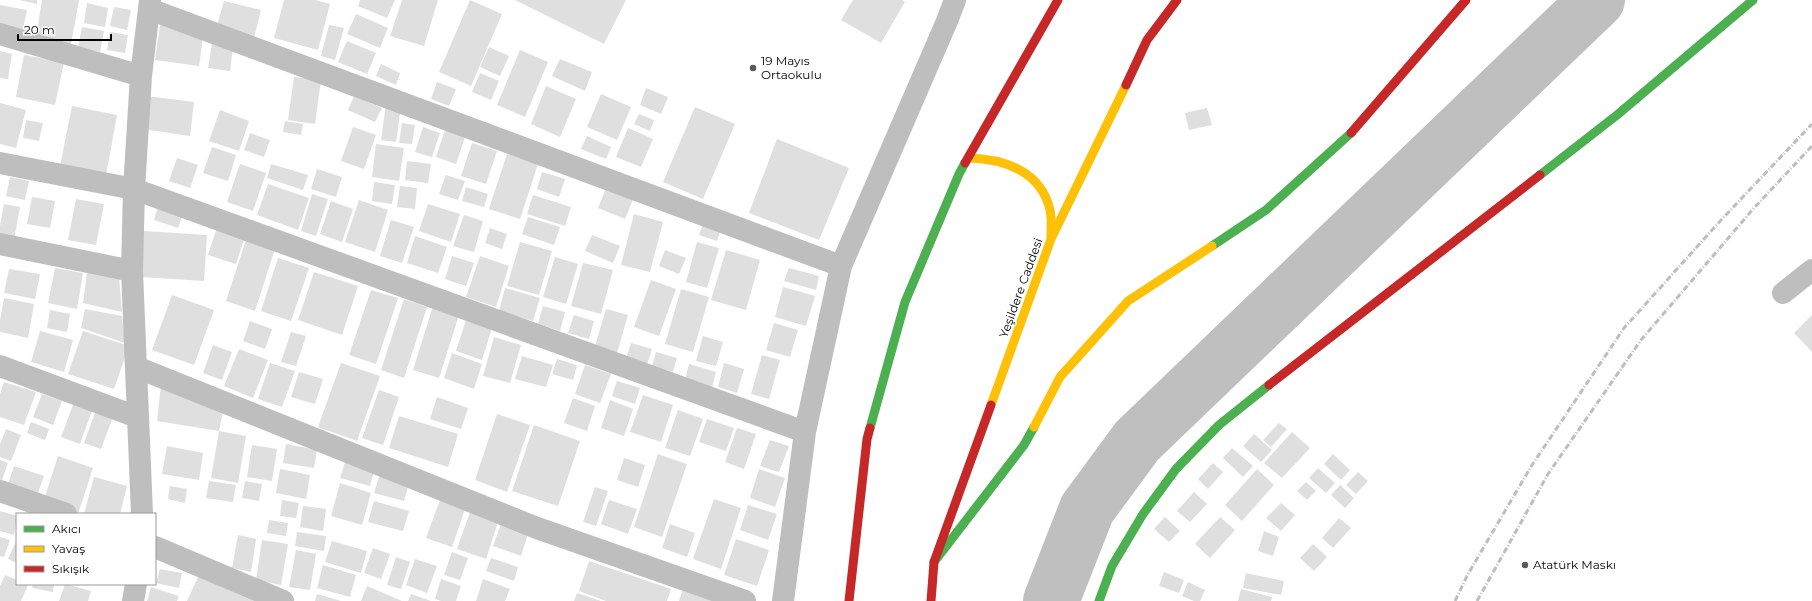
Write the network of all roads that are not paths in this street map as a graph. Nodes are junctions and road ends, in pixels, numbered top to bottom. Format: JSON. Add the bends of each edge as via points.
{"nodes":[{"id":1,"x":955,"y":0,"type":"edge"},
{"id":2,"x":1058,"y":0,"type":"edge"},
{"id":3,"x":1177,"y":0,"type":"edge"},
{"id":4,"x":1466,"y":0,"type":"edge"},
{"id":5,"x":1753,"y":0,"type":"edge"},
{"id":6,"x":150,"y":4,"type":"edge"},
{"id":7,"x":0,"y":34,"type":"edge"},
{"id":8,"x":141,"y":76,"type":"junction"},
{"id":9,"x":969,"y":158,"type":"junction"},
{"id":10,"x":0,"y":163,"type":"edge"},
{"id":11,"x":134,"y":189,"type":"junction"},
{"id":12,"x":1051,"y":239,"type":"junction"},
{"id":13,"x":0,"y":244,"type":"edge"},
{"id":14,"x":841,"y":266,"type":"junction"},
{"id":15,"x":1812,"y":270,"type":"edge"},
{"id":16,"x":132,"y":271,"type":"junction"},
{"id":17,"x":1782,"y":293,"type":"dead end"},
{"id":18,"x":0,"y":366,"type":"edge"},
{"id":19,"x":136,"y":367,"type":"junction"},
{"id":20,"x":137,"y":417,"type":"junction"},
{"id":21,"x":805,"y":432,"type":"junction"},
{"id":22,"x":0,"y":491,"type":"edge"},
{"id":23,"x":63,"y":513,"type":"edge"},
{"id":24,"x":142,"y":513,"type":"edge"},
{"id":25,"x":156,"y":547,"type":"edge"},
{"id":26,"x":934,"y":562,"type":"junction"},
{"id":27,"x":136,"y":585,"type":"edge"},
{"id":28,"x":133,"y":601,"type":"edge"},
{"id":29,"x":283,"y":601,"type":"edge"},
{"id":30,"x":745,"y":601,"type":"edge"},
{"id":31,"x":783,"y":601,"type":"edge"},
{"id":32,"x":849,"y":601,"type":"edge"},
{"id":33,"x":931,"y":601,"type":"edge"},
{"id":34,"x":1099,"y":601,"type":"edge"}],
"edges":[{"from":1,"to":14,"type":"street"},
{"from":2,"to":9,"type":"main road"},
{"from":3,"to":12,"type":"main road","name":"Yeşildere Caddesi","via":[[1147,40]]},
{"from":4,"to":26,"type":"main road","via":[[1356,128],[1266,210],[1128,301],[1060,377],[1024,445]]},
{"from":5,"to":34,"type":"main road","via":[[1617,115],[1219,425],[1176,469],[1143,514],[1112,566]]},
{"from":6,"to":8,"type":"street"},
{"from":6,"to":14,"type":"street"},
{"from":7,"to":8,"type":"street"},
{"from":8,"to":11,"type":"street"},
{"from":9,"to":12,"type":"main road","via":[[989,158],[1013,165],[1031,176],[1044,195],[1050,210]]},
{"from":9,"to":32,"type":"main road","via":[[959,174],[905,302],[867,440]]},
{"from":10,"to":11,"type":"street"},
{"from":11,"to":16,"type":"street"},
{"from":11,"to":21,"type":"street"},
{"from":12,"to":26,"type":"main road","name":"Yeşildere Caddesi"},
{"from":13,"to":16,"type":"street"},
{"from":14,"to":21,"type":"street"},
{"from":15,"to":17,"type":"street"},
{"from":16,"to":19,"type":"street"},
{"from":18,"to":20,"type":"street"},
{"from":19,"to":20,"type":"street"},
{"from":19,"to":30,"type":"street","via":[[538,528]]},
{"from":20,"to":24,"type":"street"},
{"from":21,"to":31,"type":"street"},
{"from":22,"to":23,"type":"street"},
{"from":25,"to":29,"type":"street"},
{"from":26,"to":33,"type":"main road","name":"Yeşildere Caddesi"},
{"from":27,"to":28,"type":"street"}]}
